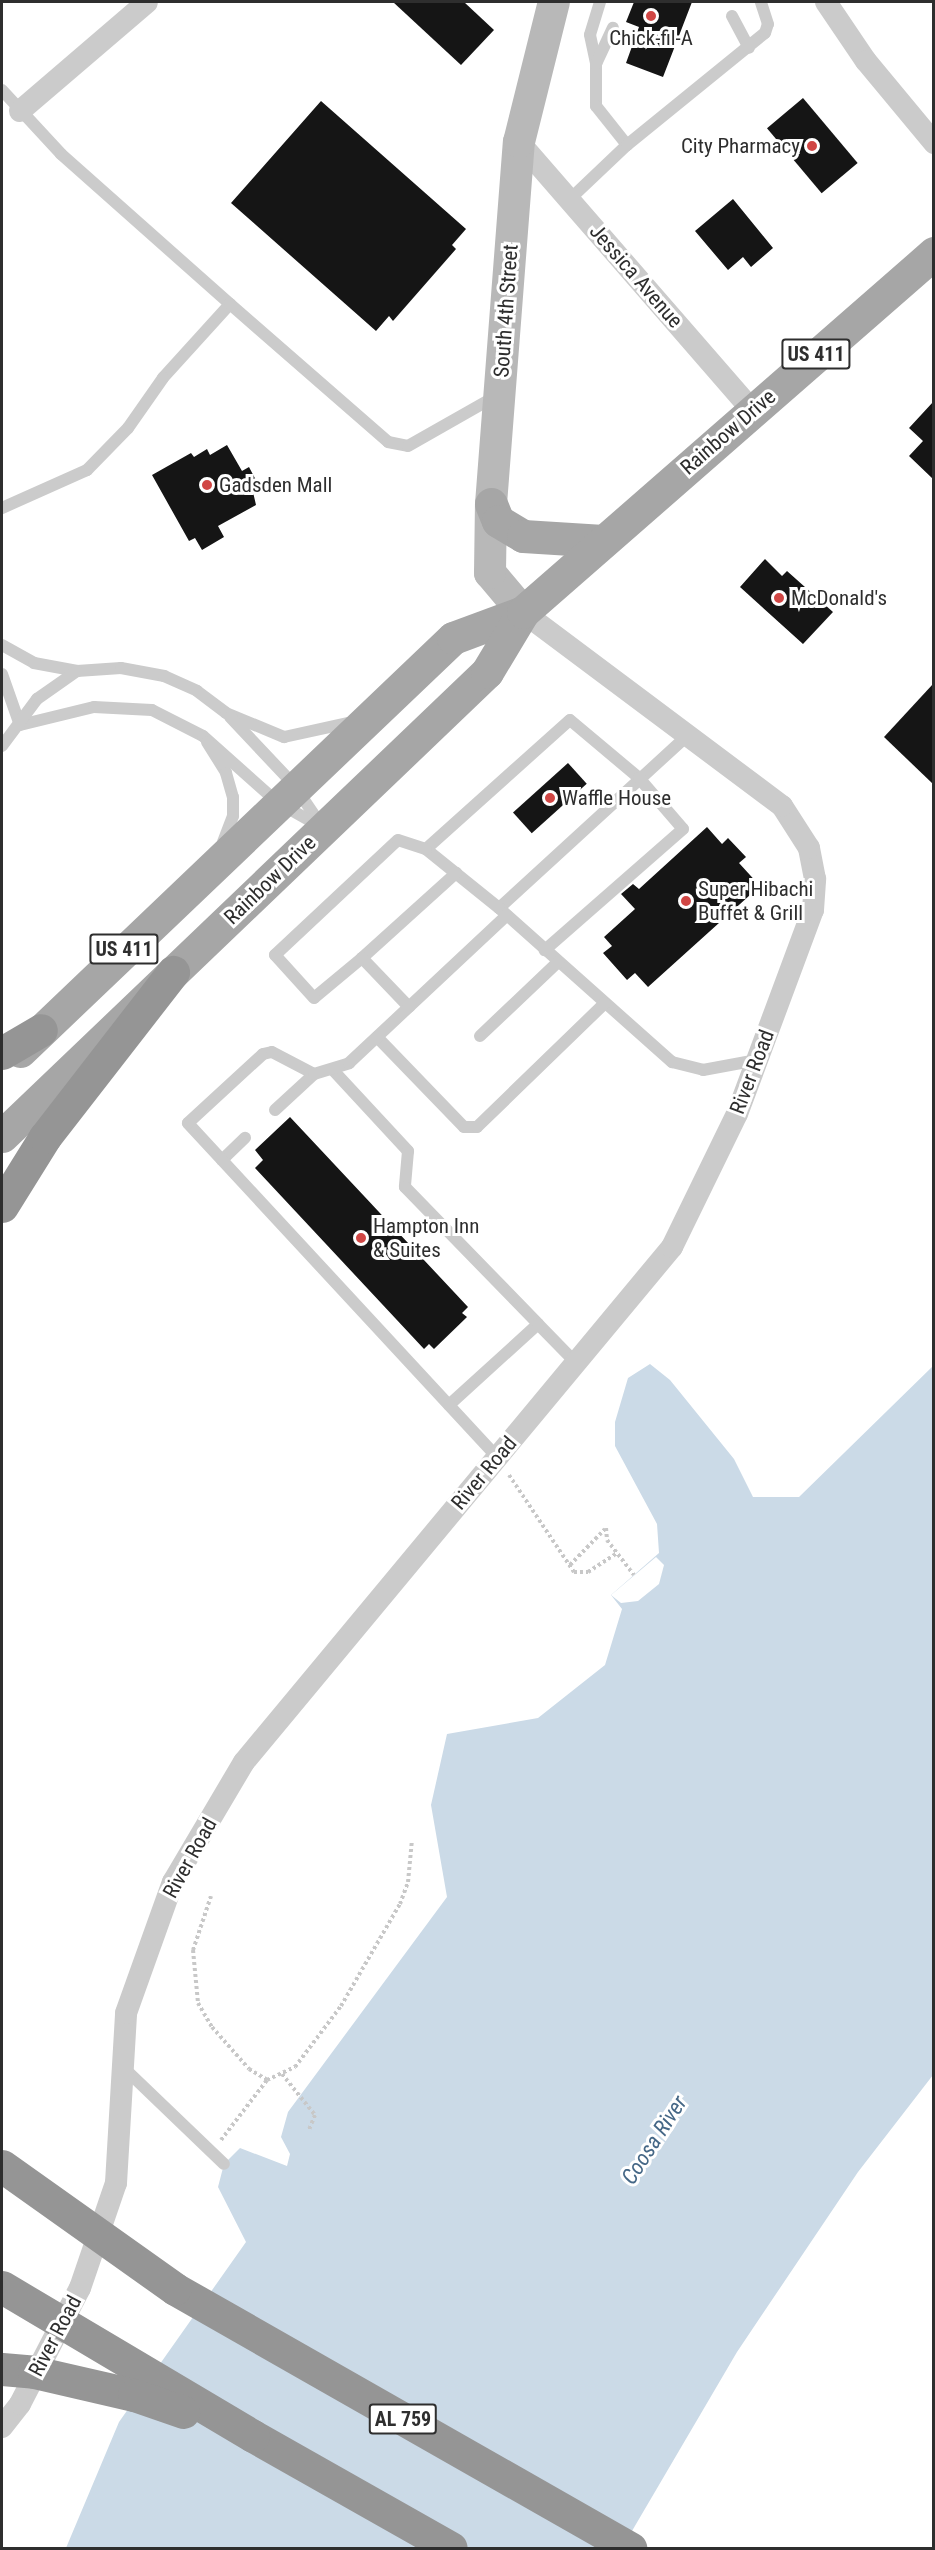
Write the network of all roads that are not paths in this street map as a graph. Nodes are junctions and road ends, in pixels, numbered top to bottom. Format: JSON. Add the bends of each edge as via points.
{"nodes":[{"id":1,"x":147,"y":2,"type":"edge"},
{"id":2,"x":554,"y":2,"type":"edge"},
{"id":3,"x":600,"y":2,"type":"edge"},
{"id":4,"x":761,"y":2,"type":"edge"},
{"id":5,"x":826,"y":2,"type":"edge"},
{"id":6,"x":732,"y":16,"type":"dead end"},
{"id":7,"x":613,"y":28,"type":"dead end"},
{"id":8,"x":749,"y":48,"type":"junction"},
{"id":9,"x":596,"y":64,"type":"junction"},
{"id":10,"x":2,"y":90,"type":"edge"},
{"id":11,"x":20,"y":111,"type":"junction"},
{"id":12,"x":519,"y":142,"type":"junction"},
{"id":13,"x":933,"y":143,"type":"edge"},
{"id":14,"x":627,"y":145,"type":"junction"},
{"id":15,"x":569,"y":200,"type":"junction"},
{"id":16,"x":933,"y":253,"type":"edge"},
{"id":17,"x":230,"y":304,"type":"junction"},
{"id":18,"x":500,"y":394,"type":"junction"},
{"id":19,"x":752,"y":410,"type":"junction"},
{"id":20,"x":491,"y":504,"type":"junction"},
{"id":21,"x":2,"y":508,"type":"edge"},
{"id":22,"x":603,"y":541,"type":"junction"},
{"id":23,"x":523,"y":612,"type":"junction"},
{"id":24,"x":2,"y":645,"type":"edge"},
{"id":25,"x":77,"y":671,"type":"junction"},
{"id":26,"x":2,"y":674,"type":"edge"},
{"id":27,"x":226,"y":713,"type":"junction"},
{"id":28,"x":367,"y":717,"type":"junction"},
{"id":29,"x":20,"y":725,"type":"junction"},
{"id":30,"x":688,"y":735,"type":"junction"},
{"id":31,"x":203,"y":736,"type":"junction"},
{"id":32,"x":2,"y":746,"type":"edge"},
{"id":33,"x":639,"y":778,"type":"junction"},
{"id":34,"x":285,"y":794,"type":"junction"},
{"id":35,"x":324,"y":828,"type":"junction"},
{"id":36,"x":426,"y":849,"type":"junction"},
{"id":37,"x":208,"y":868,"type":"junction"},
{"id":38,"x":456,"y":873,"type":"junction"},
{"id":39,"x":503,"y":911,"type":"junction"},
{"id":40,"x":545,"y":950,"type":"junction"},
{"id":41,"x":362,"y":958,"type":"junction"},
{"id":42,"x":558,"y":962,"type":"junction"},
{"id":43,"x":173,"y":972,"type":"junction"},
{"id":44,"x":605,"y":1003,"type":"junction"},
{"id":45,"x":409,"y":1007,"type":"junction"},
{"id":46,"x":40,"y":1030,"type":"junction"},
{"id":47,"x":377,"y":1036,"type":"junction"},
{"id":48,"x":480,"y":1036,"type":"dead end"},
{"id":49,"x":2,"y":1053,"type":"edge"},
{"id":50,"x":757,"y":1060,"type":"junction"},
{"id":51,"x":2,"y":1069,"type":"edge"},
{"id":52,"x":332,"y":1069,"type":"junction"},
{"id":53,"x":314,"y":1074,"type":"junction"},
{"id":54,"x":275,"y":1110,"type":"dead end"},
{"id":55,"x":2,"y":1136,"type":"edge"},
{"id":56,"x":245,"y":1138,"type":"dead end"},
{"id":57,"x":222,"y":1160,"type":"junction"},
{"id":58,"x":2,"y":1206,"type":"edge"},
{"id":59,"x":538,"y":1324,"type":"junction"},
{"id":60,"x":576,"y":1363,"type":"junction"},
{"id":61,"x":449,"y":1405,"type":"junction"},
{"id":62,"x":497,"y":1457,"type":"junction"},
{"id":63,"x":125,"y":2069,"type":"junction"},
{"id":64,"x":225,"y":2164,"type":"dead end"},
{"id":65,"x":2,"y":2166,"type":"edge"},
{"id":66,"x":2,"y":2194,"type":"edge"},
{"id":67,"x":2,"y":2287,"type":"edge"},
{"id":68,"x":175,"y":2289,"type":"junction"},
{"id":69,"x":2,"y":2369,"type":"edge"},
{"id":70,"x":2,"y":2427,"type":"edge"},
{"id":71,"x":253,"y":2436,"type":"junction"},
{"id":72,"x":451,"y":2548,"type":"edge"},
{"id":73,"x":630,"y":2548,"type":"edge"}],
"edges":[{"from":1,"to":11,"type":"street"},
{"from":2,"to":12,"type":"street","name":"South 4th Street"},
{"from":3,"to":9,"type":"lane","via":[[590,35]]},
{"from":4,"to":8,"type":"lane","via":[[768,24]]},
{"from":5,"to":13,"type":"street","via":[[866,61]]},
{"from":6,"to":8,"type":"lane"},
{"from":7,"to":9,"type":"lane"},
{"from":8,"to":14,"type":"lane"},
{"from":9,"to":14,"type":"lane","via":[[596,106]]},
{"from":10,"to":11,"type":"lane"},
{"from":11,"to":17,"type":"lane","via":[[61,154]]},
{"from":12,"to":15,"type":"street","name":"Jessica Avenue"},
{"from":12,"to":18,"type":"street","name":"South 4th Street"},
{"from":14,"to":15,"type":"lane"},
{"from":15,"to":19,"type":"street","name":"Jessica Avenue"},
{"from":16,"to":19,"type":"main road","name":"Rainbow Drive","number":"US 411"},
{"from":17,"to":18,"type":"lane","via":[[388,442],[408,446]]},
{"from":17,"to":21,"type":"lane","via":[[163,378],[128,428],[87,470]]},
{"from":18,"to":20,"type":"street","name":"South 4th Street"},
{"from":19,"to":22,"type":"main road","name":"Rainbow Drive","number":"US 411"},
{"from":20,"to":22,"type":"main road","via":[[498,521],[523,536],[547,541]]},
{"from":20,"to":23,"type":"street","name":"South 4th Street","via":[[490,573]]},
{"from":22,"to":23,"type":"main road","name":"Rainbow Drive","number":"US 411"},
{"from":23,"to":28,"type":"main road","name":"Rainbow Drive","number":"US 411","via":[[453,638]]},
{"from":23,"to":30,"type":"street","name":"River Road"},
{"from":23,"to":35,"type":"main road","name":"Rainbow Drive","number":"US 411","via":[[487,672]]},
{"from":24,"to":25,"type":"lane","via":[[34,663]]},
{"from":25,"to":27,"type":"lane","via":[[121,668],[164,676],[198,691]]},
{"from":25,"to":29,"type":"lane","via":[[37,699]]},
{"from":26,"to":29,"type":"lane"},
{"from":27,"to":28,"type":"lane","via":[[284,737],[321,732]]},
{"from":27,"to":34,"type":"lane"},
{"from":28,"to":34,"type":"main road","name":"Rainbow Drive","number":"US 411"},
{"from":29,"to":31,"type":"lane","via":[[113,705],[152,710]]},
{"from":29,"to":32,"type":"lane"},
{"from":30,"to":33,"type":"lane"},
{"from":30,"to":50,"type":"street","name":"River Road","via":[[782,806],[802,833],[813,863],[810,917]]},
{"from":31,"to":34,"type":"lane"},
{"from":31,"to":37,"type":"lane","via":[[226,772],[233,798],[233,816]]},
{"from":33,"to":36,"type":"lane","via":[[570,720]]},
{"from":33,"to":39,"type":"lane"},
{"from":33,"to":40,"type":"lane","via":[[683,829]]},
{"from":34,"to":35,"type":"lane"},
{"from":34,"to":35,"type":"lane"},
{"from":34,"to":37,"type":"main road","name":"Rainbow Drive","number":"US 411"},
{"from":35,"to":43,"type":"main road","name":"Rainbow Drive","number":"US 411"},
{"from":36,"to":38,"type":"lane"},
{"from":36,"to":41,"type":"lane","via":[[398,840],[275,955],[314,998]]},
{"from":37,"to":46,"type":"main road","name":"Rainbow Drive","number":"US 411"},
{"from":38,"to":39,"type":"lane"},
{"from":38,"to":41,"type":"lane"},
{"from":39,"to":40,"type":"lane"},
{"from":39,"to":45,"type":"lane"},
{"from":40,"to":42,"type":"lane"},
{"from":41,"to":45,"type":"lane"},
{"from":42,"to":44,"type":"lane"},
{"from":42,"to":48,"type":"lane"},
{"from":43,"to":55,"type":"main road","name":"Rainbow Drive","number":"US 411"},
{"from":43,"to":58,"type":"highway","via":[[45,1137]]},
{"from":44,"to":47,"type":"lane","via":[[477,1127],[464,1127]]},
{"from":44,"to":50,"type":"lane","via":[[672,1062],[703,1070]]},
{"from":45,"to":47,"type":"lane"},
{"from":46,"to":49,"type":"highway"},
{"from":46,"to":51,"type":"main road","name":"Rainbow Drive","number":"US 411"},
{"from":47,"to":52,"type":"lane","via":[[349,1063]]},
{"from":50,"to":60,"type":"street","name":"River Road","via":[[737,1114],[672,1247]]},
{"from":52,"to":53,"type":"lane"},
{"from":52,"to":59,"type":"lane","via":[[408,1151],[405,1187]]},
{"from":53,"to":54,"type":"lane"},
{"from":53,"to":57,"type":"lane","via":[[272,1052],[263,1054],[188,1123]]},
{"from":56,"to":57,"type":"lane"},
{"from":57,"to":61,"type":"lane"},
{"from":59,"to":60,"type":"lane"},
{"from":59,"to":61,"type":"lane"},
{"from":60,"to":62,"type":"street","name":"River Road"},
{"from":61,"to":62,"type":"lane"},
{"from":62,"to":63,"type":"street","name":"River Road","via":[[244,1762],[173,1882],[147,1946],[126,2013]]},
{"from":63,"to":64,"type":"lane"},
{"from":63,"to":70,"type":"street","name":"River Road","via":[[116,2183],[84,2277],[20,2404]]},
{"from":65,"to":68,"type":"highway","bridge":true},
{"from":66,"to":68,"type":"highway","number":"AL 759","bridge":true},
{"from":67,"to":71,"type":"highway","bridge":true},
{"from":68,"to":73,"type":"highway","number":"AL 759"},
{"from":69,"to":71,"type":"highway","bridge":true,"via":[[34,2372],[134,2395]]},
{"from":71,"to":72,"type":"highway"}]}
